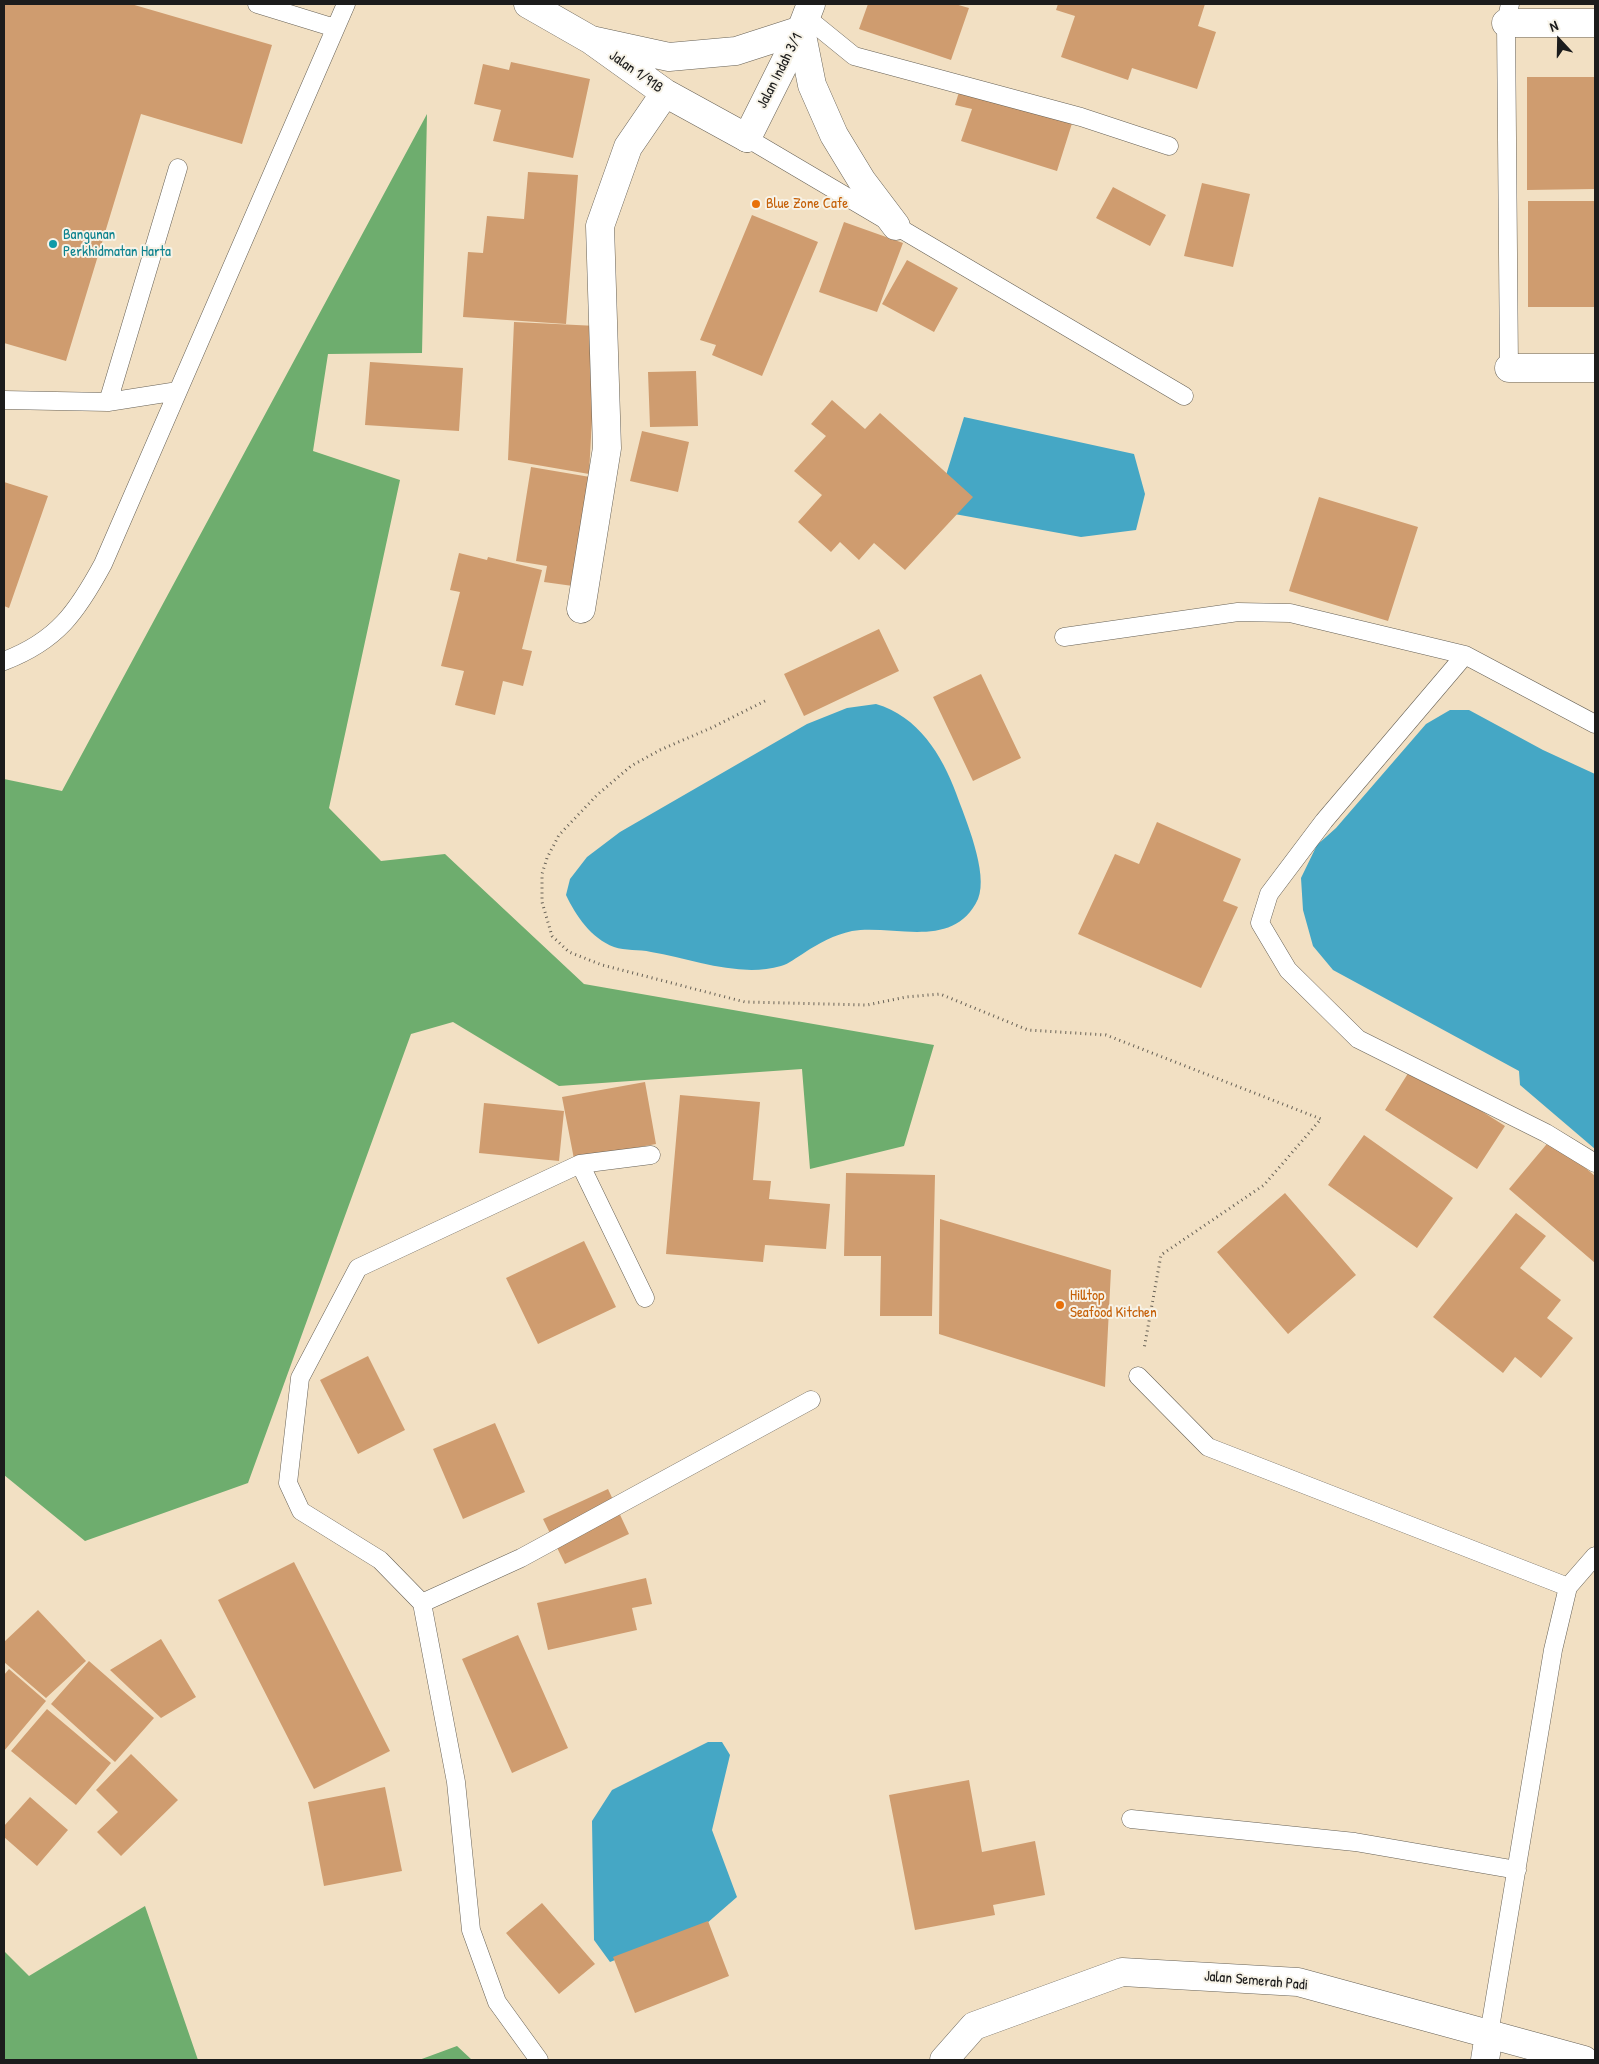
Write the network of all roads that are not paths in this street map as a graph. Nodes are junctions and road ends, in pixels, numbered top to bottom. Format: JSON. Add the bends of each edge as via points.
{"nodes":[{"id":1,"x":257,"y":4,"type":"edge"},
{"id":2,"x":346,"y":4,"type":"edge"},
{"id":3,"x":528,"y":4,"type":"edge"},
{"id":4,"x":1508,"y":14,"type":"edge"},
{"id":5,"x":806,"y":17,"type":"edge"},
{"id":6,"x":1595,"y":23,"type":"edge"},
{"id":7,"x":335,"y":28,"type":"junction"},
{"id":8,"x":591,"y":40,"type":"junction"},
{"id":9,"x":665,"y":93,"type":"junction"},
{"id":10,"x":747,"y":138,"type":"junction"},
{"id":11,"x":1169,"y":146,"type":"dead end"},
{"id":12,"x":178,"y":168,"type":"dead end"},
{"id":13,"x":896,"y":226,"type":"junction"},
{"id":14,"x":1509,"y":368,"type":"joint"},
{"id":15,"x":1595,"y":368,"type":"edge"},
{"id":16,"x":178,"y":391,"type":"junction"},
{"id":17,"x":1184,"y":396,"type":"dead end"},
{"id":18,"x":4,"y":400,"type":"edge"},
{"id":19,"x":108,"y":402,"type":"junction"},
{"id":20,"x":581,"y":609,"type":"dead end"},
{"id":21,"x":1064,"y":637,"type":"dead end"},
{"id":22,"x":1465,"y":655,"type":"junction"},
{"id":23,"x":4,"y":661,"type":"edge"},
{"id":24,"x":1595,"y":724,"type":"edge"},
{"id":25,"x":651,"y":1155,"type":"dead end"},
{"id":26,"x":580,"y":1164,"type":"junction"},
{"id":27,"x":1595,"y":1164,"type":"edge"},
{"id":28,"x":645,"y":1298,"type":"dead end"},
{"id":29,"x":1138,"y":1376,"type":"road end"},
{"id":30,"x":811,"y":1400,"type":"dead end"},
{"id":31,"x":1595,"y":1556,"type":"edge"},
{"id":32,"x":1568,"y":1588,"type":"junction"},
{"id":33,"x":422,"y":1603,"type":"junction"},
{"id":34,"x":1131,"y":1819,"type":"dead end"},
{"id":35,"x":1517,"y":1870,"type":"junction"},
{"id":36,"x":1489,"y":2034,"type":"junction"},
{"id":37,"x":539,"y":2060,"type":"edge"},
{"id":38,"x":944,"y":2060,"type":"edge"},
{"id":39,"x":1485,"y":2060,"type":"edge"},
{"id":40,"x":1584,"y":2060,"type":"edge"}],
"edges":[{"from":1,"to":7,"type":"lane"},
{"from":2,"to":7,"type":"lane"},
{"from":3,"to":8,"type":"street","name":"Jalan 1/91B"},
{"from":4,"to":6,"type":"street"},
{"from":4,"to":14,"type":"lane"},
{"from":5,"to":8,"type":"street","via":[[736,52],[669,58]]},
{"from":5,"to":10,"type":"street","name":"Jalan Indah 3/1"},
{"from":5,"to":11,"type":"lane","via":[[854,56],[1081,117]]},
{"from":5,"to":13,"type":"street","via":[[812,85],[834,135],[862,181]]},
{"from":7,"to":16,"type":"lane"},
{"from":8,"to":9,"type":"street","name":"Jalan 1/91B"},
{"from":9,"to":10,"type":"street","name":"Jalan 1/91B"},
{"from":9,"to":20,"type":"street","via":[[628,147],[600,226],[607,448]]},
{"from":10,"to":13,"type":"lane"},
{"from":12,"to":19,"type":"lane"},
{"from":13,"to":17,"type":"lane"},
{"from":14,"to":15,"type":"street"},
{"from":16,"to":19,"type":"lane"},
{"from":16,"to":23,"type":"lane","via":[[103,564],[83,602],[56,632]]},
{"from":18,"to":19,"type":"lane"},
{"from":21,"to":22,"type":"lane","via":[[1238,612],[1267,611],[1290,613]]},
{"from":22,"to":24,"type":"lane"},
{"from":22,"to":27,"type":"lane","via":[[1324,821],[1269,894],[1260,923],[1288,970],[1358,1039],[1546,1133]]},
{"from":25,"to":26,"type":"lane"},
{"from":26,"to":28,"type":"lane"},
{"from":26,"to":33,"type":"lane","via":[[358,1268],[300,1378],[288,1482],[301,1511],[380,1560]]},
{"from":29,"to":32,"type":"lane","via":[[1208,1446]]},
{"from":30,"to":33,"type":"lane","via":[[520,1558]]},
{"from":31,"to":32,"type":"lane"},
{"from":32,"to":35,"type":"lane","via":[[1553,1650]]},
{"from":33,"to":37,"type":"lane","via":[[456,1782],[471,1930],[497,2002]]},
{"from":34,"to":35,"type":"lane","via":[[1355,1842]]},
{"from":35,"to":36,"type":"lane"},
{"from":36,"to":38,"type":"street","name":"Jalan Semerah Padi","via":[[1298,1982],[1122,1972],[974,2026]]},
{"from":36,"to":39,"type":"street"},
{"from":36,"to":40,"type":"street","name":"Jalan Semerah Padi"}]}
